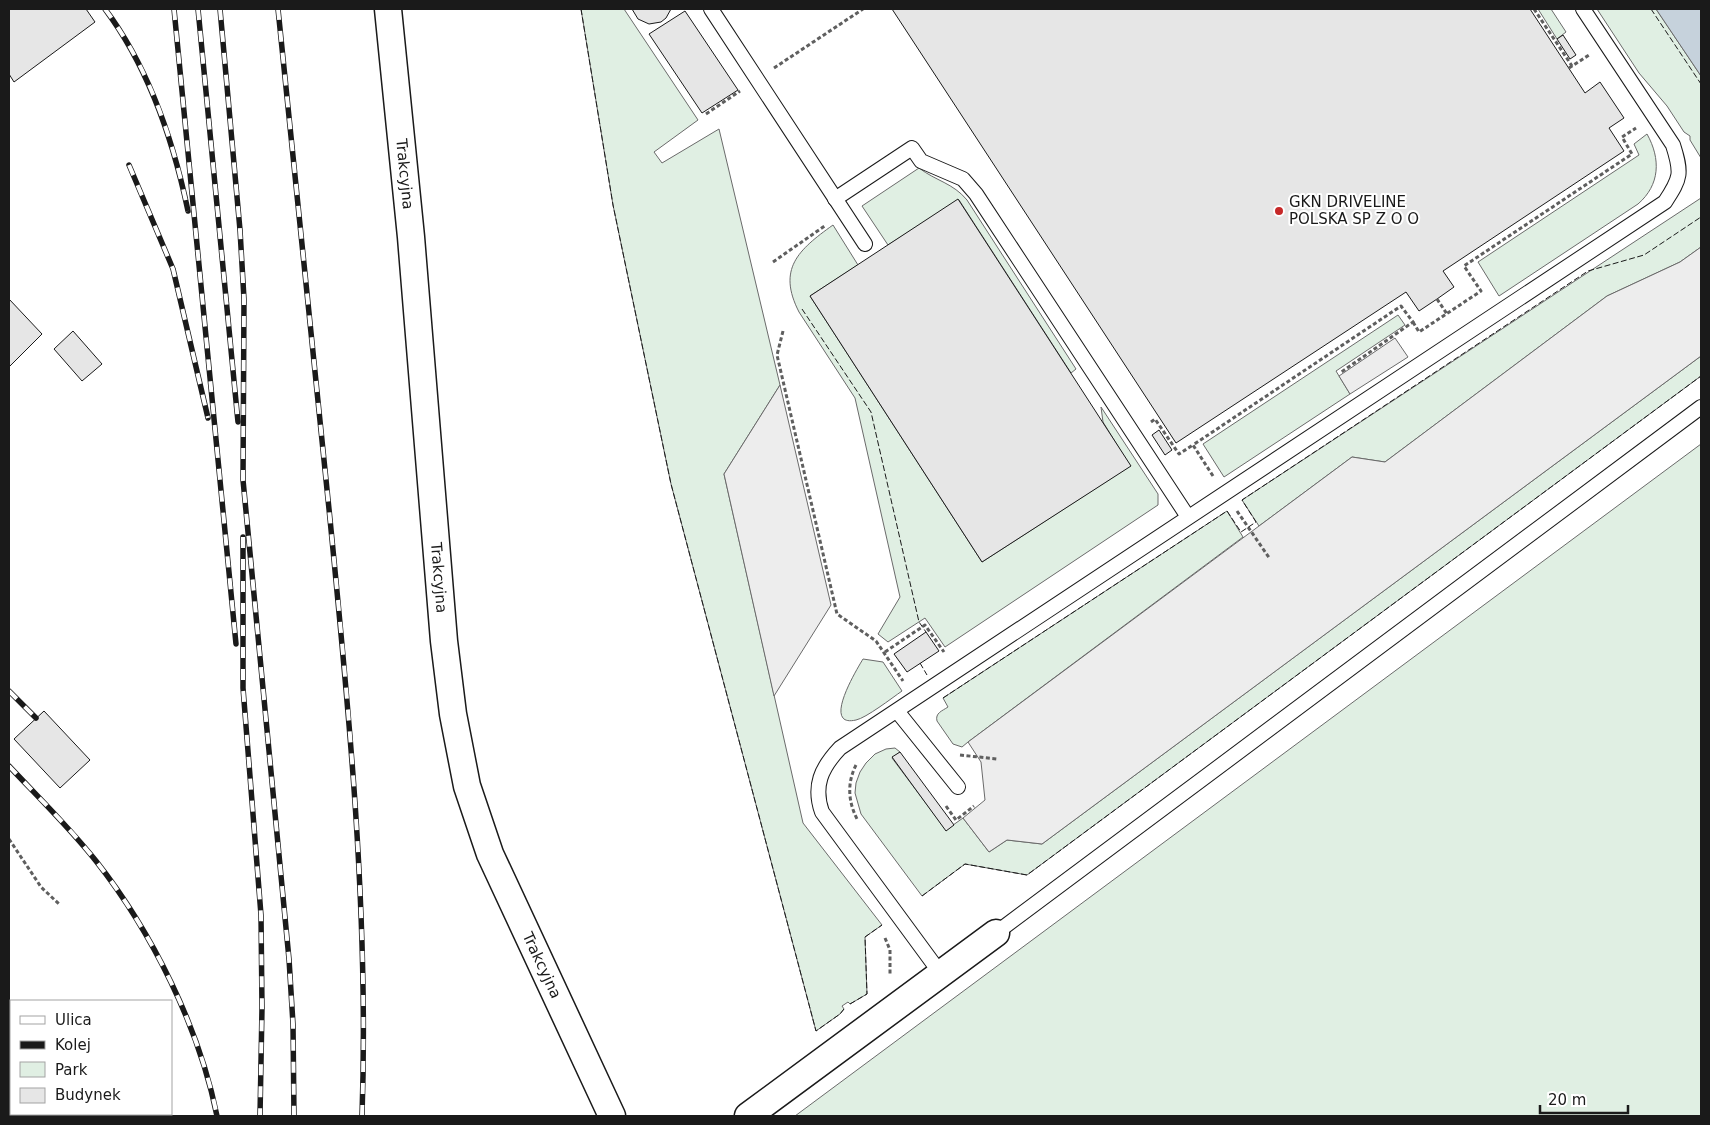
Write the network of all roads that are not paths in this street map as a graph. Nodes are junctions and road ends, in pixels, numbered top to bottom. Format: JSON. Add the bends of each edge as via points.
{"nodes":[{"id":1,"x":388,"y":9,"type":"edge"},
{"id":2,"x":711,"y":9,"type":"edge"},
{"id":3,"x":1583,"y":9,"type":"edge"},
{"id":4,"x":836,"y":199,"type":"junction"},
{"id":5,"x":865,"y":244,"type":"dead end"},
{"id":6,"x":1701,"y":407,"type":"edge"},
{"id":7,"x":1188,"y":517,"type":"junction"},
{"id":8,"x":898,"y":711,"type":"junction"},
{"id":9,"x":958,"y":787,"type":"dead end"},
{"id":10,"x":996,"y":933,"type":"joint"},
{"id":11,"x":941,"y":974,"type":"junction"},
{"id":12,"x":612,"y":1116,"type":"edge"},
{"id":13,"x":748,"y":1116,"type":"edge"}],
"edges":[{"from":1,"to":12,"type":"street","name":"Trakcyjna","via":[[411,237],[444,642],[467,786],[490,854]]},
{"from":2,"to":4,"type":"lane"},
{"from":3,"to":7,"type":"lane","via":[[1674,145],[1680,166],[1676,186],[1664,202]]},
{"from":4,"to":5,"type":"lane"},
{"from":4,"to":7,"type":"lane","via":[[912,148],[921,161],[963,179],[976,194]]},
{"from":6,"to":10,"type":"lane"},
{"from":7,"to":8,"type":"lane"},
{"from":8,"to":9,"type":"lane"},
{"from":8,"to":11,"type":"lane","via":[[840,748],[830,758],[821,775],[818,799],[822,812]]},
{"from":10,"to":11,"type":"street"},
{"from":11,"to":13,"type":"street"}]}
